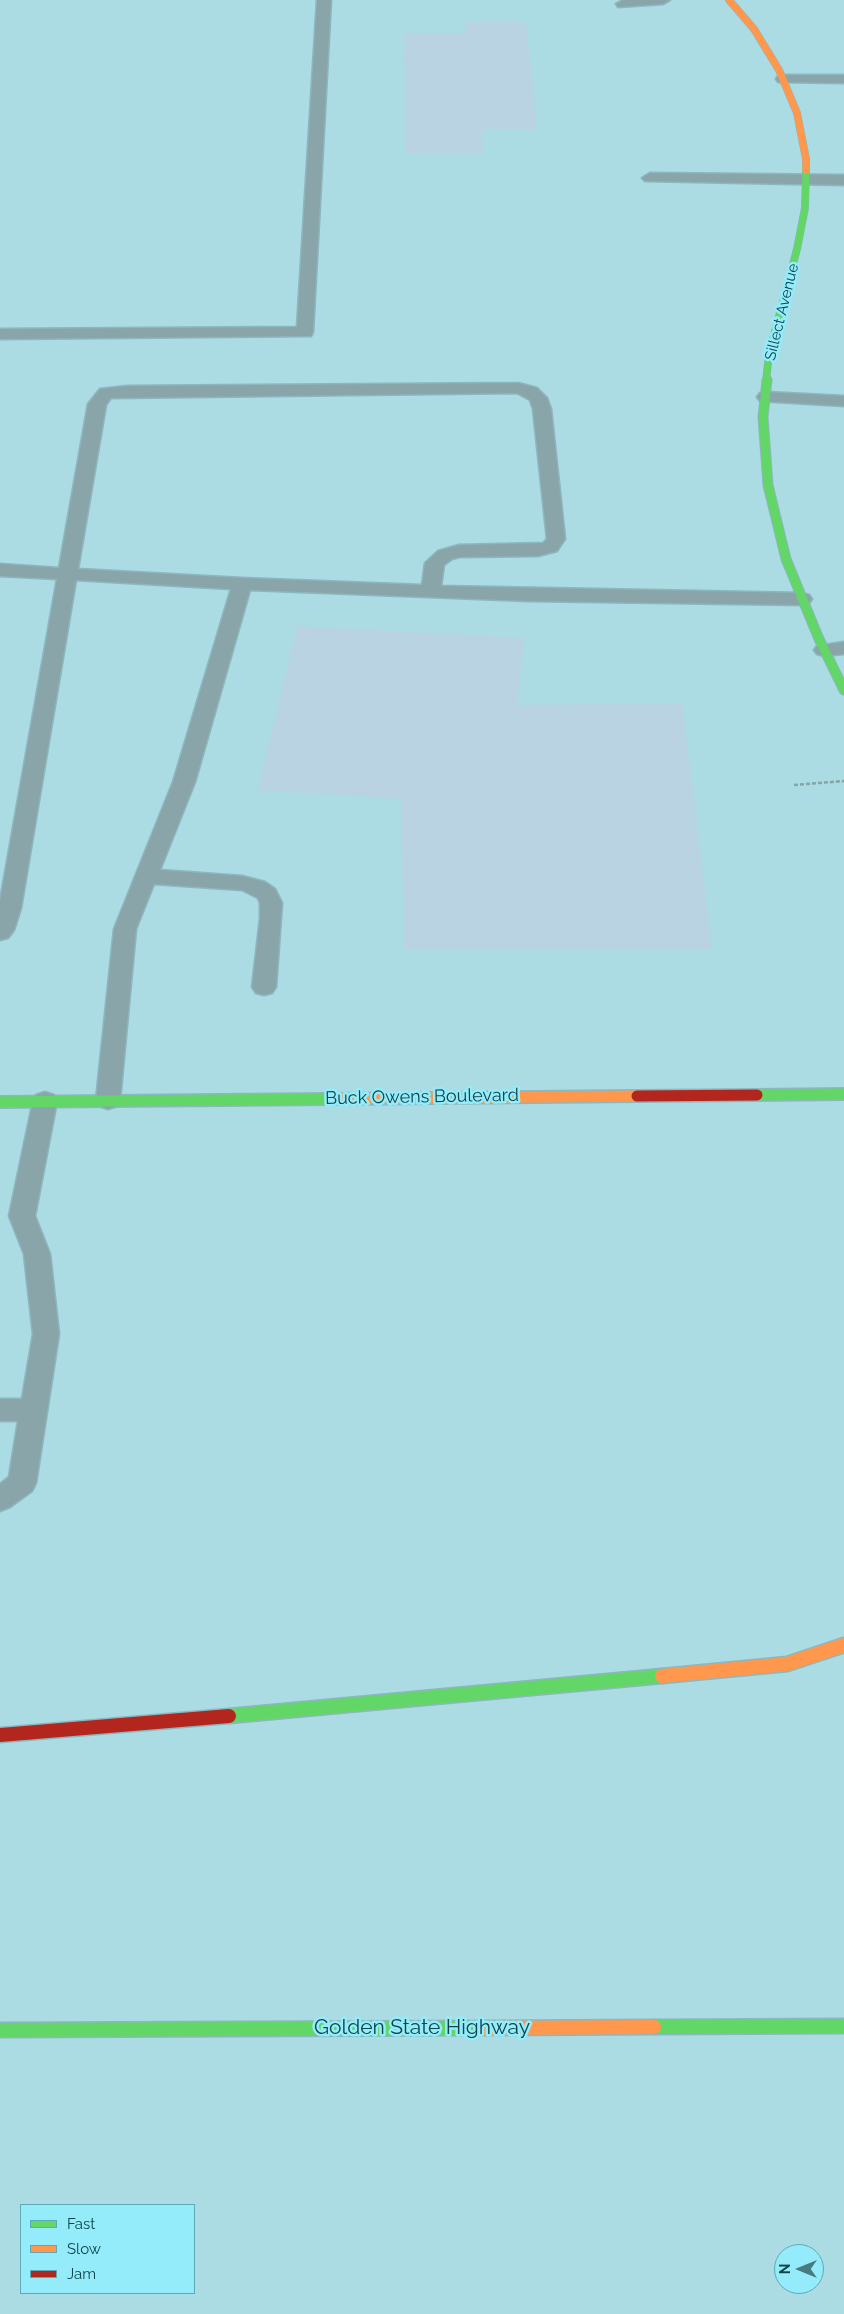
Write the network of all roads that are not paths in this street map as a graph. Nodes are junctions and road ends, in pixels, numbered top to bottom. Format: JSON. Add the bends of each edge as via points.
{"nodes":[{"id":1,"x":324,"y":0,"type":"edge"},
{"id":2,"x":663,"y":0,"type":"edge"},
{"id":3,"x":729,"y":0,"type":"edge"},
{"id":4,"x":623,"y":4,"type":"dead end"},
{"id":5,"x":783,"y":79,"type":"junction"},
{"id":6,"x":844,"y":79,"type":"edge"},
{"id":7,"x":650,"y":178,"type":"dead end"},
{"id":8,"x":805,"y":180,"type":"junction"},
{"id":9,"x":844,"y":180,"type":"edge"},
{"id":10,"x":0,"y":334,"type":"edge"},
{"id":11,"x":766,"y":396,"type":"junction"},
{"id":12,"x":844,"y":401,"type":"edge"},
{"id":13,"x":0,"y":570,"type":"edge"},
{"id":14,"x":69,"y":573,"type":"junction"},
{"id":15,"x":242,"y":584,"type":"junction"},
{"id":16,"x":431,"y":591,"type":"junction"},
{"id":17,"x":802,"y":599,"type":"junction"},
{"id":18,"x":844,"y":648,"type":"edge"},
{"id":19,"x":824,"y":650,"type":"junction"},
{"id":20,"x":844,"y":690,"type":"edge"},
{"id":21,"x":147,"y":876,"type":"junction"},
{"id":22,"x":0,"y":933,"type":"edge"},
{"id":23,"x":264,"y":987,"type":"dead end"},
{"id":24,"x":844,"y":1094,"type":"edge"},
{"id":25,"x":108,"y":1100,"type":"junction"},
{"id":26,"x":45,"y":1101,"type":"junction"},
{"id":27,"x":0,"y":1102,"type":"edge"},
{"id":28,"x":0,"y":1410,"type":"edge"},
{"id":29,"x":33,"y":1410,"type":"junction"},
{"id":30,"x":0,"y":1499,"type":"edge"},
{"id":31,"x":844,"y":1645,"type":"edge"},
{"id":32,"x":0,"y":1735,"type":"edge"},
{"id":33,"x":844,"y":2026,"type":"edge"},
{"id":34,"x":0,"y":2030,"type":"edge"}],
"edges":[{"from":1,"to":10,"type":"lane","via":[[305,332]]},
{"from":2,"to":4,"type":"lane"},
{"from":3,"to":5,"type":"main road","name":"Sillect Avenue","via":[[754,29]]},
{"from":5,"to":6,"type":"lane"},
{"from":5,"to":8,"type":"main road","name":"Sillect Avenue","via":[[796,113],[806,159]]},
{"from":7,"to":8,"type":"lane"},
{"from":8,"to":9,"type":"lane"},
{"from":8,"to":11,"type":"main road","name":"Sillect Avenue","via":[[803,217],[770,354]]},
{"from":11,"to":12,"type":"lane"},
{"from":11,"to":17,"type":"main road","name":"Sillect Avenue","via":[[768,485],[786,559]]},
{"from":13,"to":14,"type":"lane"},
{"from":14,"to":15,"type":"lane"},
{"from":14,"to":16,"type":"lane","via":[[97,404],[106,393],[518,388],[531,392],[538,398],[542,409],[556,539],[550,547],[538,550],[459,551],[445,555],[434,564]]},
{"from":14,"to":22,"type":"lane","via":[[10,908]]},
{"from":15,"to":16,"type":"lane"},
{"from":15,"to":21,"type":"lane","via":[[184,782]]},
{"from":16,"to":17,"type":"lane"},
{"from":17,"to":19,"type":"main road","name":"Sillect Avenue"},
{"from":18,"to":19,"type":"lane"},
{"from":19,"to":20,"type":"main road","name":"Sillect Avenue"},
{"from":21,"to":23,"type":"lane","via":[[242,883],[267,894],[271,919]]},
{"from":21,"to":25,"type":"lane","via":[[125,929]]},
{"from":24,"to":25,"type":"main road","name":"Buck Owens Boulevard"},
{"from":25,"to":26,"type":"main road","name":"Buck Owens Boulevard"},
{"from":26,"to":27,"type":"main road","name":"Buck Owens Boulevard"},
{"from":26,"to":29,"type":"lane","via":[[22,1216],[37,1254],[46,1334]]},
{"from":28,"to":29,"type":"lane"},
{"from":29,"to":30,"type":"lane","via":[[22,1483]]},
{"from":31,"to":32,"type":"main road","via":[[787,1664]]},
{"from":33,"to":34,"type":"main road","name":"Golden State Highway"}]}
